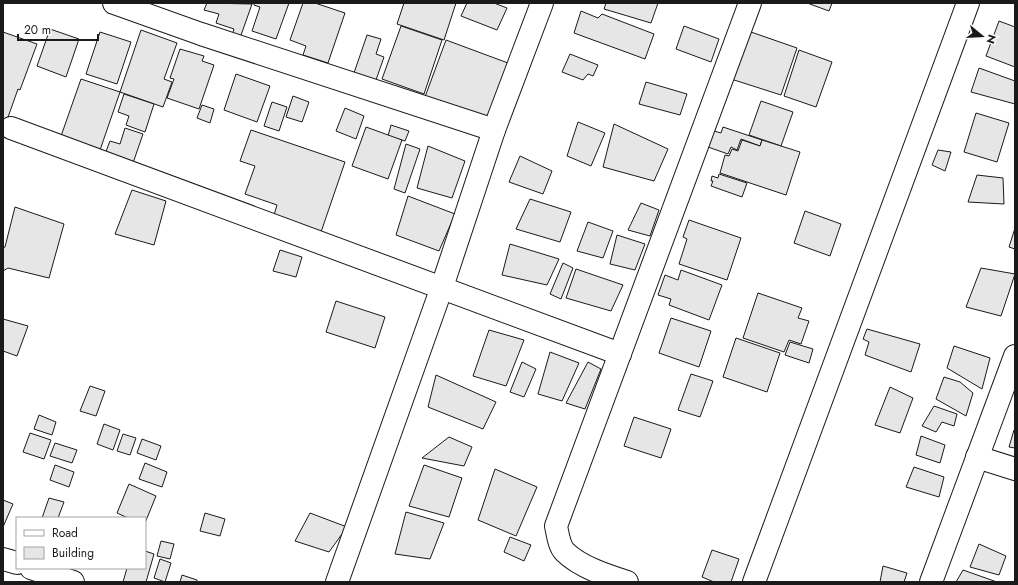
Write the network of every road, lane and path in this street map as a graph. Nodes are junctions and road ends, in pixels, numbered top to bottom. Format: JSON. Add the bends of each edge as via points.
{"nodes":[{"id":1,"x":114,"y":3,"type":"edge"},
{"id":2,"x":542,"y":3,"type":"edge"},
{"id":3,"x":750,"y":3,"type":"edge"},
{"id":4,"x":968,"y":3,"type":"edge"},
{"id":5,"x":11,"y":128,"type":"dead end"},
{"id":6,"x":494,"y":130,"type":"junction"},
{"id":7,"x":442,"y":287,"type":"junction"},
{"id":8,"x":620,"y":354,"type":"junction"},
{"id":9,"x":1015,"y":356,"type":"edge"},
{"id":10,"x":977,"y":457,"type":"junction"},
{"id":11,"x":1015,"y":469,"type":"edge"},
{"id":12,"x":3,"y":559,"type":"edge"},
{"id":13,"x":16,"y":563,"type":"edge"},
{"id":14,"x":34,"y":569,"type":"edge"},
{"id":15,"x":74,"y":582,"type":"edge"},
{"id":16,"x":337,"y":582,"type":"edge"},
{"id":17,"x":627,"y":582,"type":"edge"},
{"id":18,"x":754,"y":582,"type":"edge"},
{"id":19,"x":930,"y":582,"type":"edge"}],
"edges":[{"from":1,"to":6,"type":"street"},
{"from":2,"to":6,"type":"street"},
{"from":3,"to":8,"type":"street"},
{"from":4,"to":18,"type":"street"},
{"from":5,"to":7,"type":"street"},
{"from":6,"to":7,"type":"street"},
{"from":7,"to":8,"type":"street"},
{"from":7,"to":16,"type":"street"},
{"from":8,"to":17,"type":"street","via":[[556,526],[558,539],[565,552],[583,565]]},
{"from":9,"to":10,"type":"street"},
{"from":10,"to":11,"type":"street"},
{"from":10,"to":19,"type":"street"},
{"from":12,"to":13,"type":"street"},
{"from":14,"to":15,"type":"street"}]}
